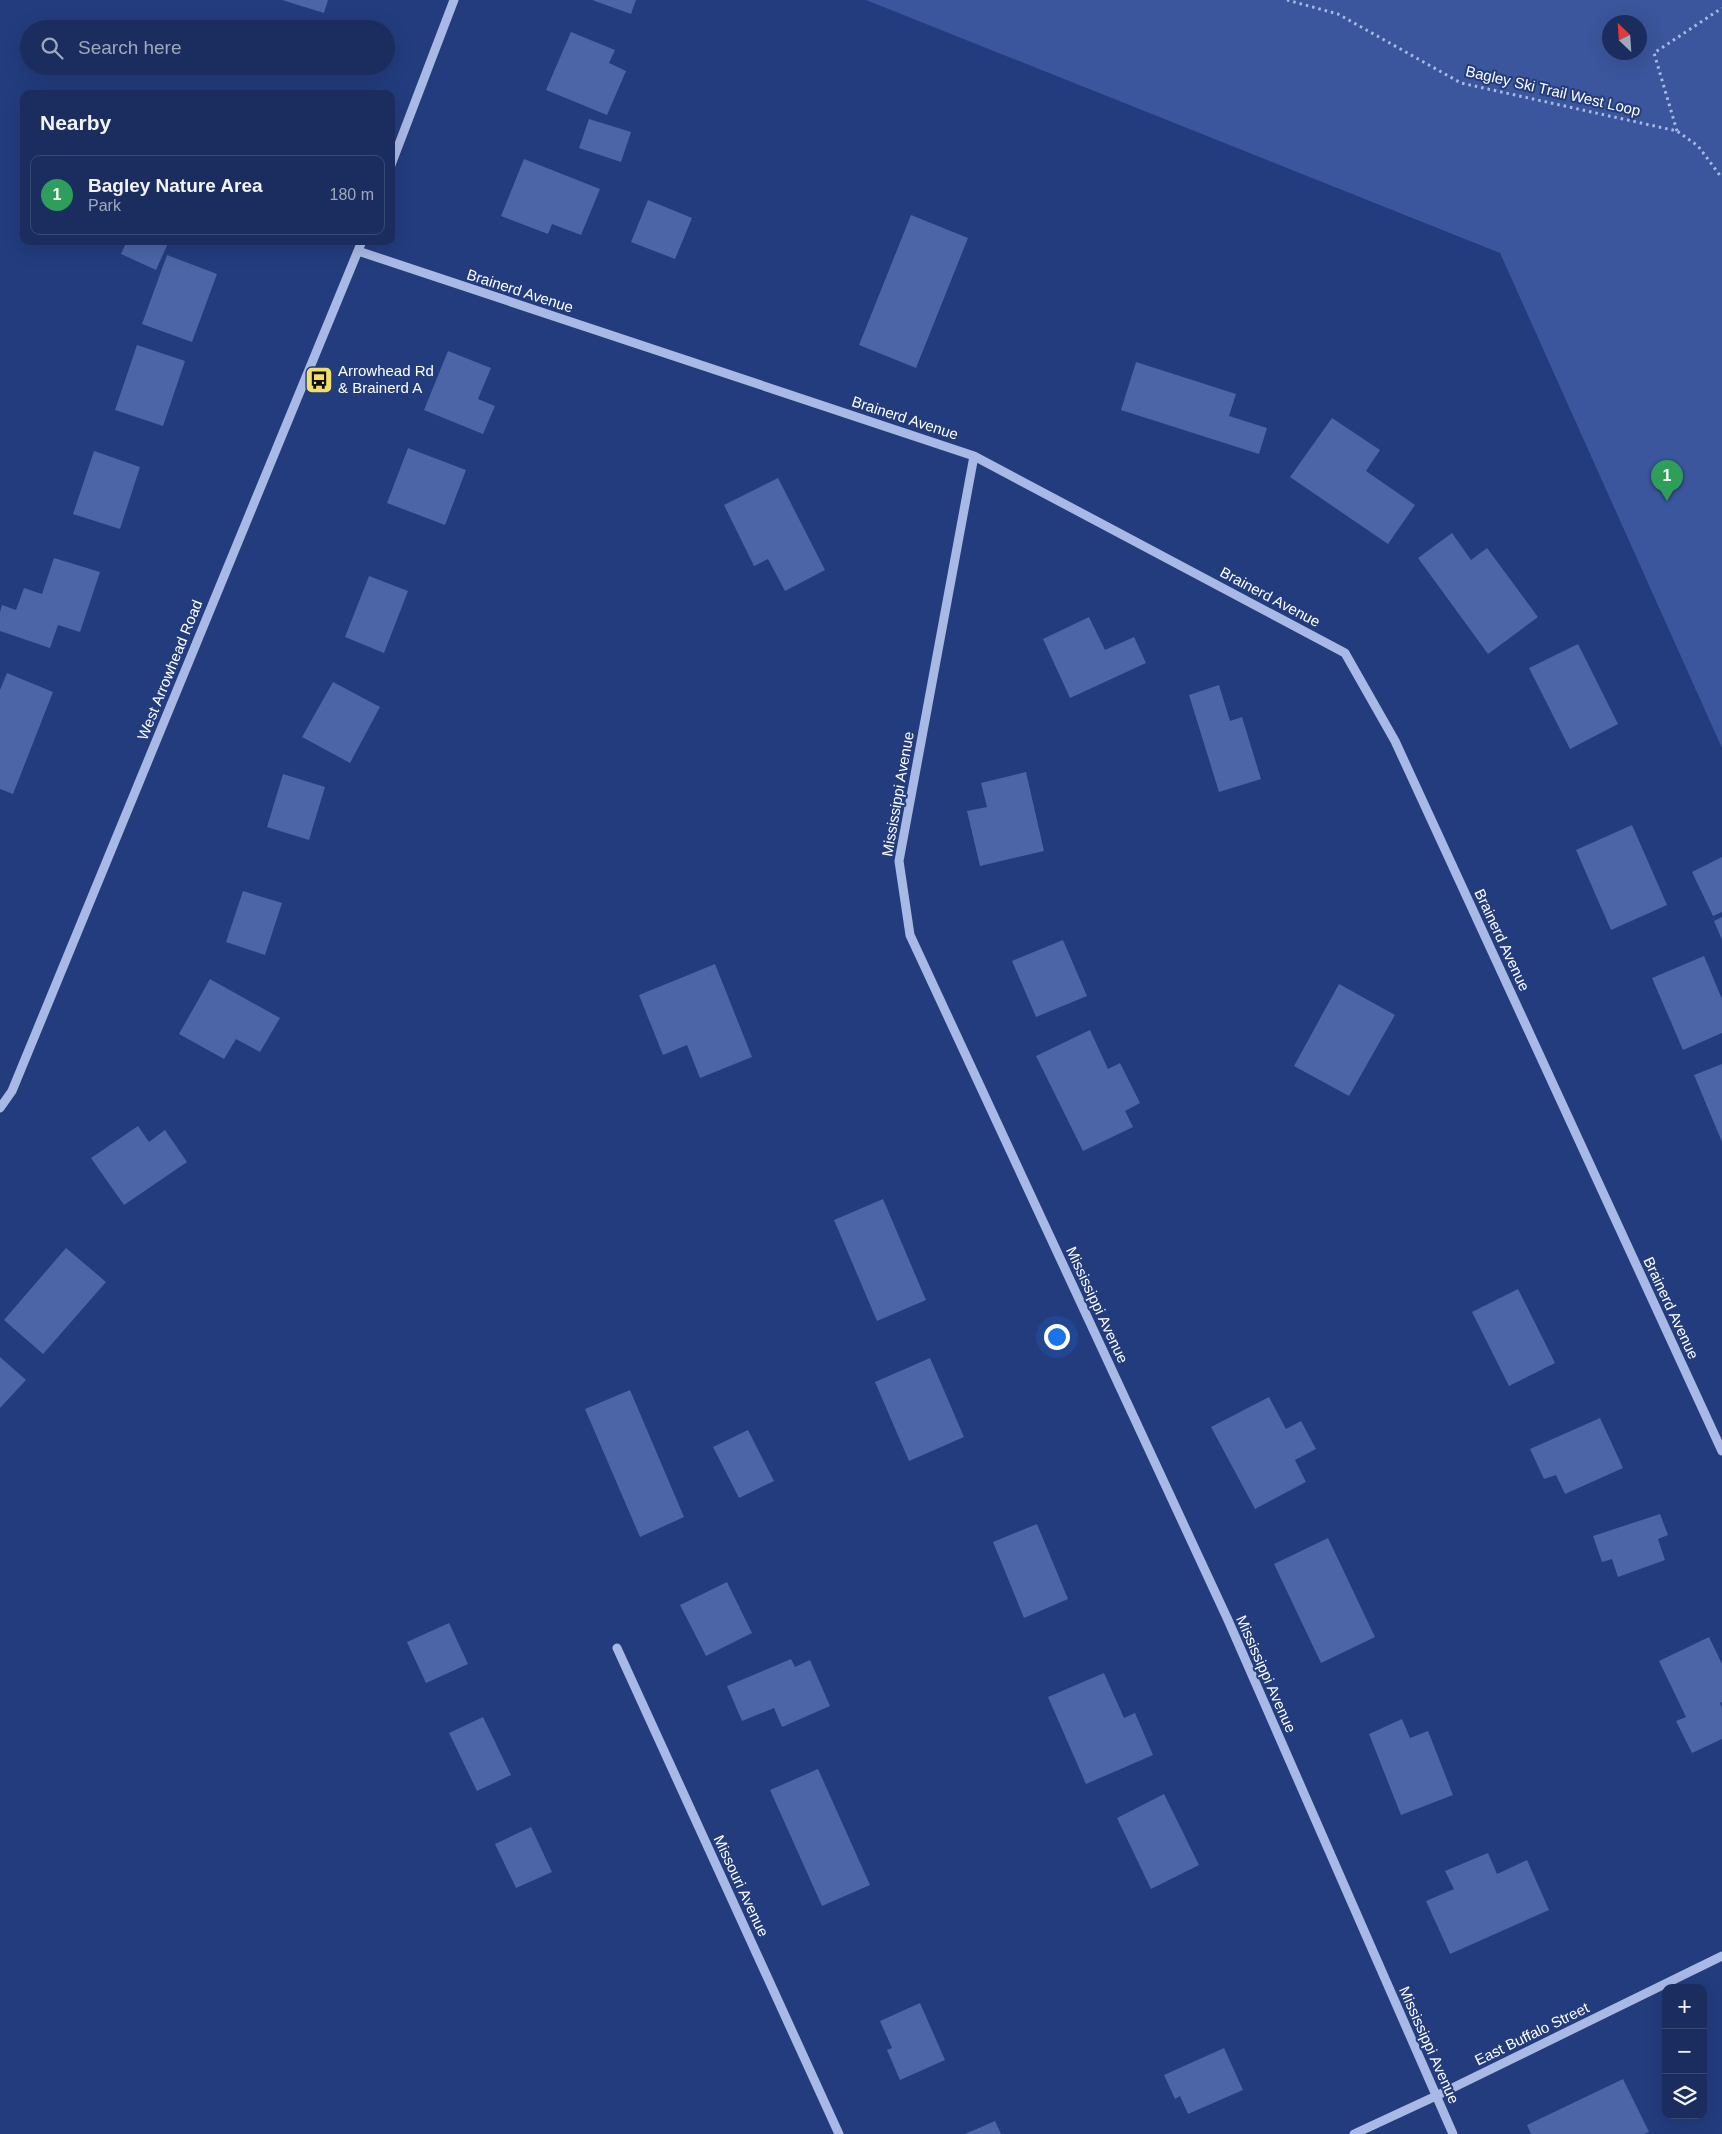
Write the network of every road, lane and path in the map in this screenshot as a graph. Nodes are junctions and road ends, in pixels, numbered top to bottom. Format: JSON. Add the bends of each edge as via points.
{"nodes":[{"id":1,"x":454,"y":0,"type":"edge"},
{"id":2,"x":1286,"y":0,"type":"edge"},
{"id":3,"x":1722,"y":8,"type":"edge"},
{"id":4,"x":1676,"y":131,"type":"junction"},
{"id":5,"x":395,"y":155,"type":"edge"},
{"id":6,"x":1722,"y":178,"type":"edge"},
{"id":7,"x":360,"y":245,"type":"edge"},
{"id":8,"x":358,"y":251,"type":"junction"},
{"id":9,"x":974,"y":456,"type":"junction"},
{"id":10,"x":0,"y":1108,"type":"edge"},
{"id":11,"x":1722,"y":1452,"type":"edge"},
{"id":12,"x":617,"y":1648,"type":"dead end"},
{"id":13,"x":1722,"y":1956,"type":"edge"},
{"id":14,"x":1436,"y":2096,"type":"junction"},
{"id":15,"x":839,"y":2134,"type":"edge"},
{"id":16,"x":1354,"y":2134,"type":"edge"},
{"id":17,"x":1453,"y":2134,"type":"edge"}],
"edges":[{"from":1,"to":5,"type":"street"},
{"from":2,"to":4,"type":"path","name":"Bagley Ski Trail West Loop","via":[[1338,14],[1461,83]]},
{"from":3,"to":4,"type":"path","via":[[1654,53]]},
{"from":4,"to":6,"type":"path","name":"Bagley Ski Trail West Loop","via":[[1698,146]]},
{"from":7,"to":8,"type":"street","name":"West Arrowhead Road"},
{"from":8,"to":9,"type":"street","name":"Brainerd Avenue"},
{"from":8,"to":10,"type":"street","name":"West Arrowhead Road","via":[[12,1091]]},
{"from":9,"to":11,"type":"street","name":"Brainerd Avenue","via":[[1345,653],[1395,741]]},
{"from":9,"to":14,"type":"street","name":"Mississippi Avenue","via":[[899,861],[910,935],[1228,1620]]},
{"from":12,"to":15,"type":"street","name":"Missouri Avenue"},
{"from":13,"to":14,"type":"street","name":"East Buffalo Street"},
{"from":14,"to":16,"type":"street","name":"East Buffalo Street"},
{"from":14,"to":17,"type":"street","name":"Mississippi Avenue"}]}
